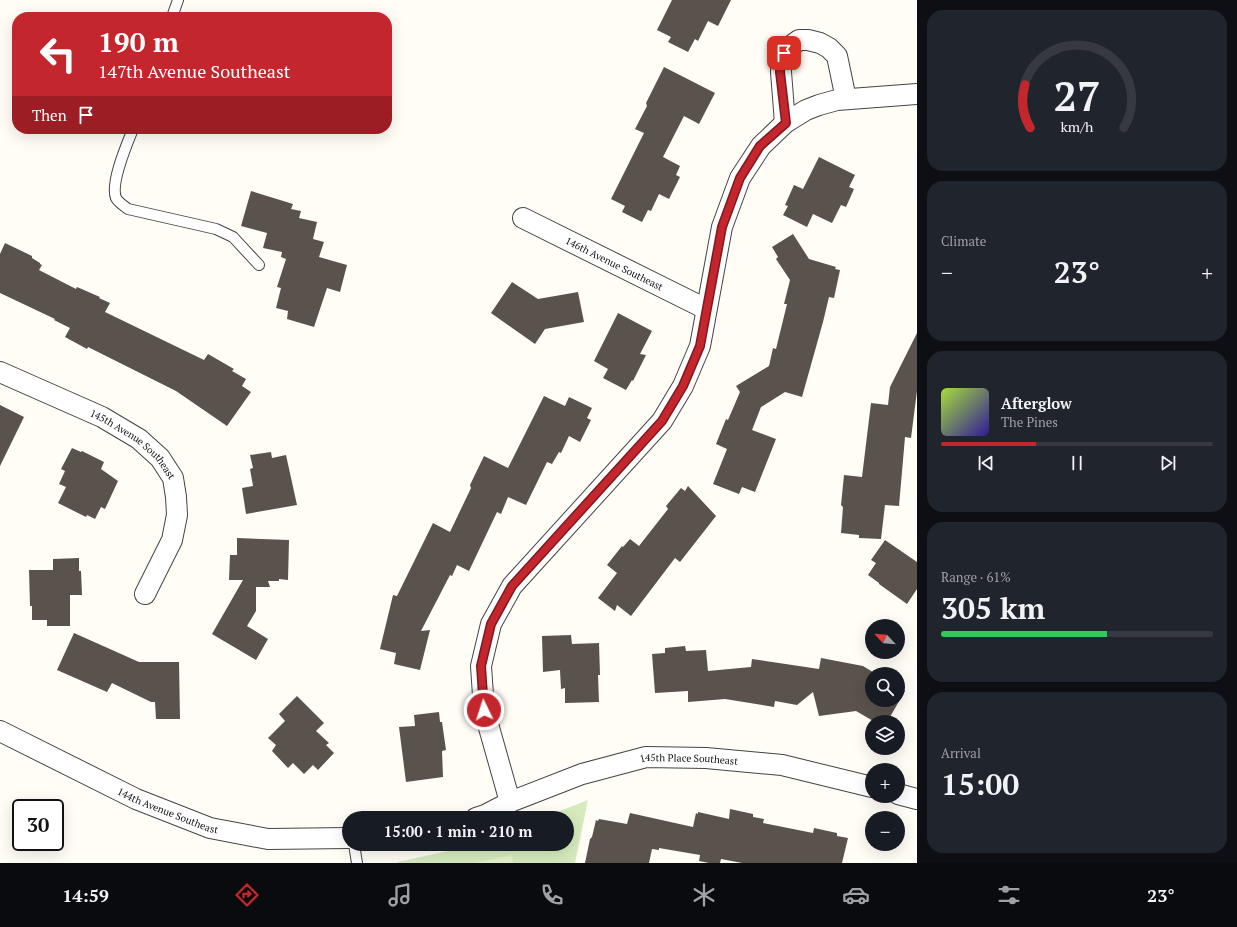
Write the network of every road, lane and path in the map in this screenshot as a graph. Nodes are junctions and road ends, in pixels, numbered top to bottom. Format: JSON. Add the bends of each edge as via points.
{"nodes":[{"id":1,"x":178,"y":0,"type":"edge"},
{"id":2,"x":174,"y":12,"type":"edge"},
{"id":3,"x":917,"y":94,"type":"edge"},
{"id":4,"x":846,"y":99,"type":"junction"},
{"id":5,"x":786,"y":123,"type":"junction"},
{"id":6,"x":131,"y":134,"type":"edge"},
{"id":7,"x":523,"y":218,"type":"dead end"},
{"id":8,"x":259,"y":265,"type":"dead end"},
{"id":9,"x":706,"y":310,"type":"junction"},
{"id":10,"x":0,"y":372,"type":"edge"},
{"id":11,"x":145,"y":594,"type":"dead end"},
{"id":12,"x":0,"y":732,"type":"edge"},
{"id":13,"x":865,"y":785,"type":"edge"},
{"id":14,"x":905,"y":796,"type":"edge"},
{"id":15,"x":917,"y":799,"type":"edge"},
{"id":16,"x":510,"y":802,"type":"junction"},
{"id":17,"x":493,"y":811,"type":"edge"},
{"id":18,"x":342,"y":838,"type":"edge"},
{"id":19,"x":355,"y":851,"type":"edge"},
{"id":20,"x":357,"y":863,"type":"edge"}],
"edges":[{"from":1,"to":2,"type":"lane"},
{"from":3,"to":4,"type":"street"},
{"from":4,"to":5,"type":"street","via":[[806,110]]},
{"from":4,"to":5,"type":"street","via":[[837,56],[820,43],[799,40],[788,48],[781,59],[780,72]]},
{"from":5,"to":9,"type":"street","via":[[760,146],[740,178],[722,227]]},
{"from":6,"to":8,"type":"lane","via":[[118,170],[115,190],[117,199],[128,209],[216,229],[233,237]]},
{"from":7,"to":9,"type":"street","name":"146th Avenue Southeast"},
{"from":9,"to":16,"type":"street","via":[[700,346],[683,386],[662,421],[512,586],[491,624],[481,666],[484,710]]},
{"from":10,"to":11,"type":"street","name":"145th Avenue Southeast","via":[[102,417],[139,439],[160,458],[173,478],[178,515],[172,540]]},
{"from":12,"to":18,"type":"street","name":"144th Avenue Southeast","via":[[136,799],[210,828],[268,839]]},
{"from":13,"to":16,"type":"street","name":"145th Place Southeast","via":[[782,765],[706,758],[646,757],[582,774]]},
{"from":14,"to":15,"type":"street"},
{"from":16,"to":17,"type":"street"},
{"from":19,"to":20,"type":"lane"}]}
